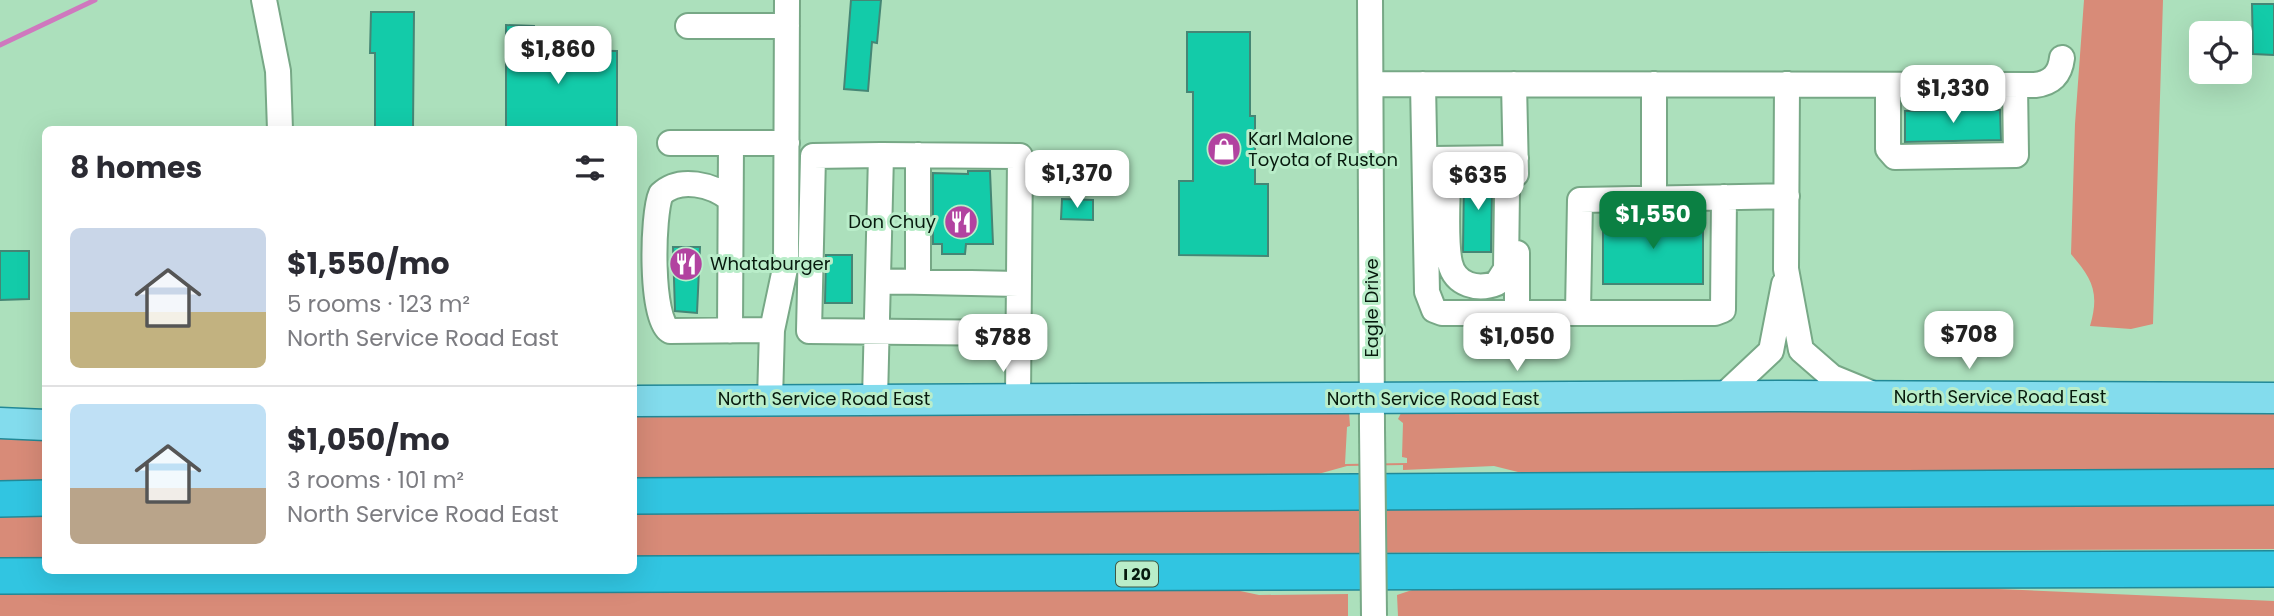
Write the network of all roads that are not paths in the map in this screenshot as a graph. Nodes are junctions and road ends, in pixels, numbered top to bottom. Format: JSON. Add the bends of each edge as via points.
{"nodes":[{"id":1,"x":264,"y":0,"type":"edge"},
{"id":2,"x":787,"y":0,"type":"edge"},
{"id":3,"x":1370,"y":0,"type":"edge"},
{"id":4,"x":688,"y":26,"type":"dead end"},
{"id":5,"x":787,"y":26,"type":"junction"},
{"id":6,"x":2062,"y":58,"type":"dead end"},
{"id":7,"x":1371,"y":84,"type":"junction"},
{"id":8,"x":1423,"y":84,"type":"junction"},
{"id":9,"x":1514,"y":84,"type":"junction"},
{"id":10,"x":1654,"y":84,"type":"junction"},
{"id":11,"x":1787,"y":84,"type":"junction"},
{"id":12,"x":1888,"y":85,"type":"junction"},
{"id":13,"x":2015,"y":85,"type":"junction"},
{"id":14,"x":280,"y":126,"type":"edge"},
{"id":15,"x":670,"y":143,"type":"dead end"},
{"id":16,"x":731,"y":143,"type":"junction"},
{"id":17,"x":787,"y":143,"type":"junction"},
{"id":18,"x":881,"y":155,"type":"junction"},
{"id":19,"x":918,"y":155,"type":"junction"},
{"id":20,"x":1516,"y":158,"type":"junction"},
{"id":21,"x":1436,"y":159,"type":"junction"},
{"id":22,"x":1787,"y":196,"type":"junction"},
{"id":23,"x":1654,"y":197,"type":"junction"},
{"id":24,"x":1724,"y":197,"type":"junction"},
{"id":25,"x":730,"y":199,"type":"junction"},
{"id":26,"x":1786,"y":269,"type":"junction"},
{"id":27,"x":878,"y":281,"type":"junction"},
{"id":28,"x":918,"y":282,"type":"junction"},
{"id":29,"x":1018,"y":284,"type":"junction"},
{"id":30,"x":1578,"y":312,"type":"junction"},
{"id":31,"x":1517,"y":313,"type":"junction"},
{"id":32,"x":772,"y":330,"type":"junction"},
{"id":33,"x":730,"y":331,"type":"junction"},
{"id":34,"x":877,"y":332,"type":"junction"},
{"id":35,"x":1019,"y":334,"type":"junction"},
{"id":36,"x":1878,"y":396,"type":"junction"},
{"id":37,"x":1723,"y":397,"type":"junction"},
{"id":38,"x":2274,"y":398,"type":"edge"},
{"id":39,"x":770,"y":399,"type":"junction"},
{"id":40,"x":875,"y":399,"type":"junction"},
{"id":41,"x":1018,"y":399,"type":"junction"},
{"id":42,"x":637,"y":401,"type":"edge"},
{"id":43,"x":1372,"y":414,"type":"junction"},
{"id":44,"x":0,"y":423,"type":"edge"},
{"id":45,"x":42,"y":425,"type":"edge"},
{"id":46,"x":2274,"y":487,"type":"edge"},
{"id":47,"x":637,"y":496,"type":"edge"},
{"id":48,"x":42,"y":498,"type":"edge"},
{"id":49,"x":0,"y":499,"type":"edge"},
{"id":50,"x":2274,"y":569,"type":"edge"},
{"id":51,"x":2168,"y":570,"type":"junction"},
{"id":52,"x":0,"y":576,"type":"edge"},
{"id":53,"x":2274,"y":581,"type":"edge"},
{"id":54,"x":1374,"y":616,"type":"edge"}],
"edges":[{"from":1,"to":14,"type":"street","via":[[278,71]]},
{"from":2,"to":5,"type":"street"},
{"from":3,"to":7,"type":"street","name":"Eagle Drive"},
{"from":4,"to":5,"type":"street"},
{"from":5,"to":17,"type":"street"},
{"from":6,"to":13,"type":"street","via":[[2056,75],[2044,84]]},
{"from":7,"to":8,"type":"street"},
{"from":7,"to":43,"type":"street","name":"Eagle Drive"},
{"from":8,"to":9,"type":"street"},
{"from":8,"to":21,"type":"street"},
{"from":9,"to":10,"type":"street"},
{"from":9,"to":20,"type":"street"},
{"from":10,"to":11,"type":"street"},
{"from":10,"to":23,"type":"street"},
{"from":11,"to":12,"type":"street"},
{"from":11,"to":22,"type":"street"},
{"from":12,"to":13,"type":"street"},
{"from":12,"to":13,"type":"street","via":[[1888,149],[1895,157],[2016,155]]},
{"from":15,"to":16,"type":"street"},
{"from":16,"to":17,"type":"street"},
{"from":16,"to":25,"type":"street"},
{"from":17,"to":32,"type":"street","via":[[786,264]]},
{"from":18,"to":19,"type":"street"},
{"from":18,"to":27,"type":"street"},
{"from":18,"to":34,"type":"street","via":[[813,156],[810,331]]},
{"from":19,"to":28,"type":"street"},
{"from":19,"to":29,"type":"street","via":[[1020,156]]},
{"from":20,"to":21,"type":"street"},
{"from":20,"to":21,"type":"street","via":[[1507,191],[1506,269],[1497,283],[1480,288],[1462,281],[1450,263]]},
{"from":20,"to":31,"type":"street"},
{"from":21,"to":31,"type":"street","via":[[1430,304],[1443,313]]},
{"from":22,"to":24,"type":"street"},
{"from":22,"to":26,"type":"street"},
{"from":23,"to":24,"type":"street"},
{"from":23,"to":30,"type":"street","via":[[1580,200]]},
{"from":24,"to":30,"type":"street","via":[[1723,310]]},
{"from":25,"to":33,"type":"street"},
{"from":25,"to":33,"type":"street","via":[[681,196],[667,205],[665,301],[669,323]]},
{"from":26,"to":36,"type":"street","via":[[1801,350],[1832,377]]},
{"from":26,"to":37,"type":"street","via":[[1771,351]]},
{"from":27,"to":28,"type":"street"},
{"from":27,"to":34,"type":"street"},
{"from":28,"to":29,"type":"street"},
{"from":29,"to":35,"type":"street"},
{"from":30,"to":31,"type":"street"},
{"from":32,"to":33,"type":"street"},
{"from":32,"to":39,"type":"street"},
{"from":34,"to":35,"type":"street"},
{"from":34,"to":40,"type":"street"},
{"from":35,"to":41,"type":"street"},
{"from":36,"to":37,"type":"main road","name":"North Service Road East"},
{"from":36,"to":38,"type":"main road","name":"North Service Road East"},
{"from":37,"to":43,"type":"main road","name":"North Service Road East"},
{"from":39,"to":40,"type":"main road","name":"North Service Road East"},
{"from":39,"to":42,"type":"main road","name":"North Service Road East"},
{"from":40,"to":41,"type":"main road","name":"North Service Road East"},
{"from":41,"to":43,"type":"main road","name":"North Service Road East"},
{"from":43,"to":54,"type":"street","name":"Eagle Drive","bridge":true},
{"from":44,"to":45,"type":"main road"},
{"from":46,"to":47,"type":"highway"},
{"from":48,"to":49,"type":"highway"},
{"from":50,"to":51,"type":"highway","number":"I 20"},
{"from":51,"to":52,"type":"highway","number":"I 20"},
{"from":51,"to":53,"type":"highway"}]}
